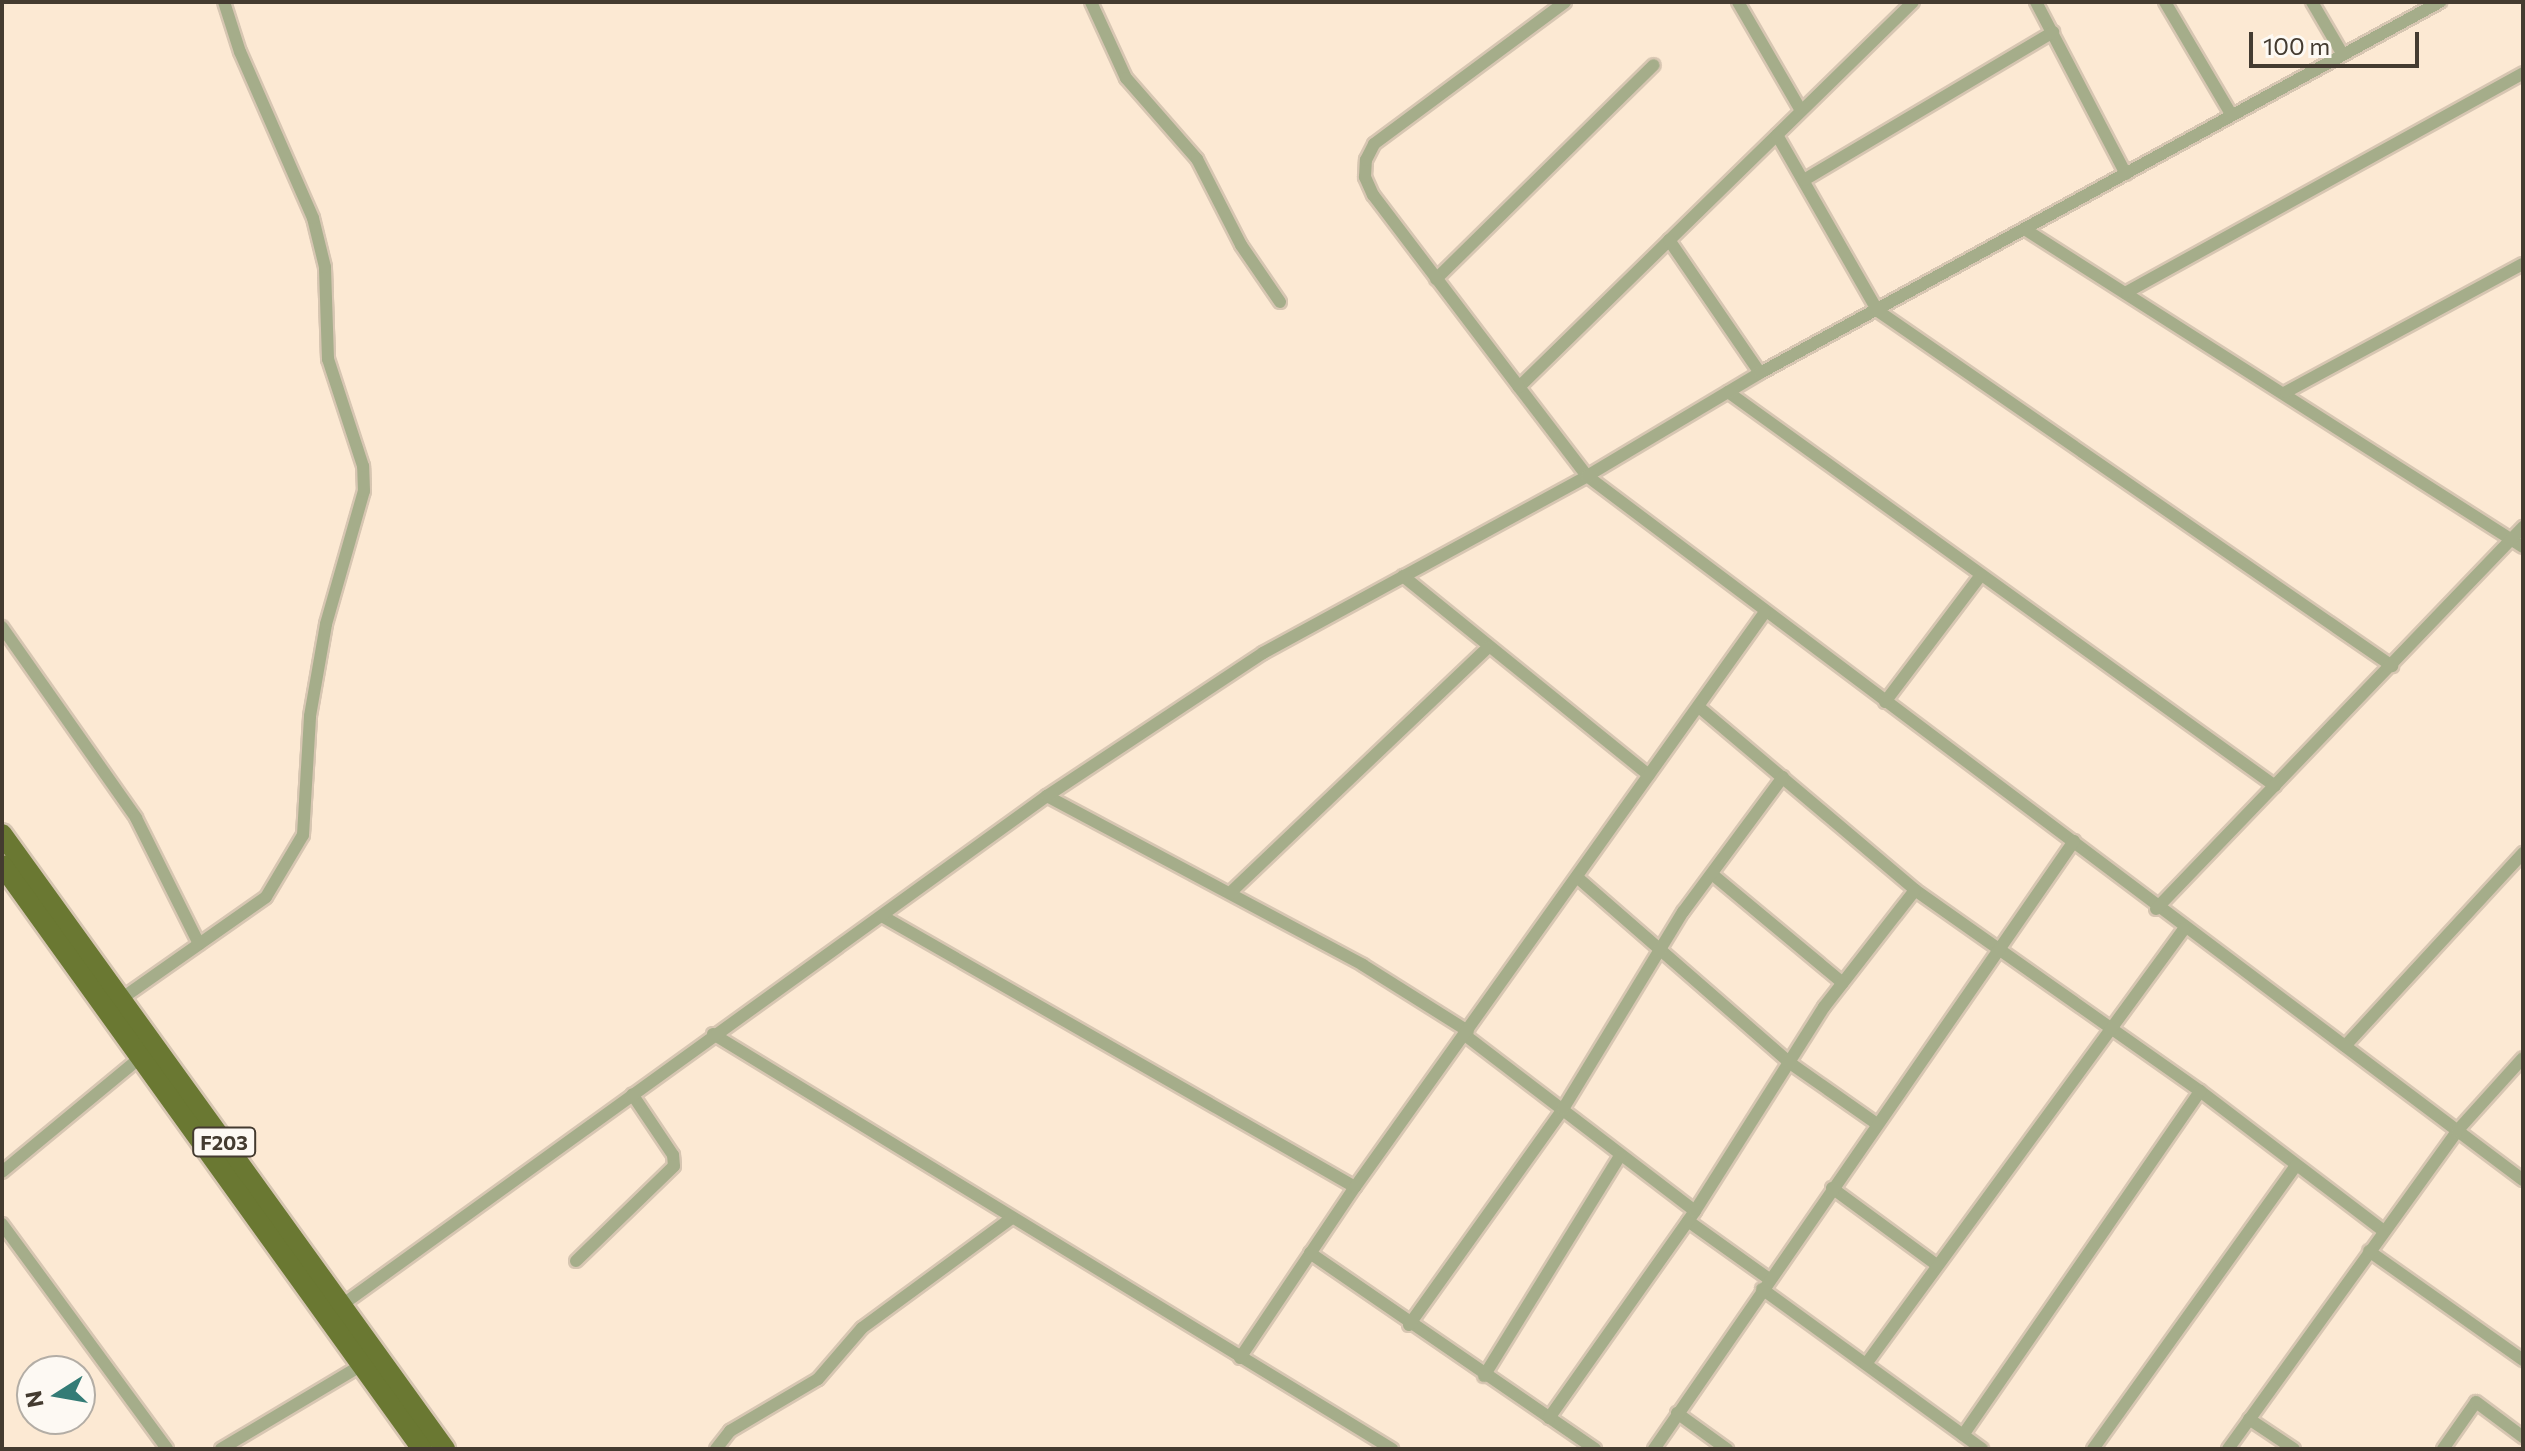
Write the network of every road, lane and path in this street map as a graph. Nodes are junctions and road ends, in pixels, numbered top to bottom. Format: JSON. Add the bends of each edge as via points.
{"nodes":[{"id":1,"x":224,"y":2,"type":"edge"},
{"id":2,"x":1091,"y":2,"type":"edge"},
{"id":3,"x":1565,"y":2,"type":"edge"},
{"id":4,"x":1738,"y":2,"type":"edge"},
{"id":5,"x":1913,"y":2,"type":"edge"},
{"id":6,"x":2036,"y":2,"type":"edge"},
{"id":7,"x":2165,"y":2,"type":"edge"},
{"id":8,"x":2312,"y":2,"type":"edge"},
{"id":9,"x":2440,"y":2,"type":"edge"},
{"id":10,"x":2053,"y":32,"type":"junction"},
{"id":11,"x":2343,"y":55,"type":"junction"},
{"id":12,"x":1654,"y":65,"type":"dead end"},
{"id":13,"x":2523,"y":73,"type":"edge"},
{"id":14,"x":1800,"y":109,"type":"junction"},
{"id":15,"x":2231,"y":114,"type":"junction"},
{"id":16,"x":1777,"y":135,"type":"junction"},
{"id":17,"x":2126,"y":174,"type":"junction"},
{"id":18,"x":1804,"y":180,"type":"junction"},
{"id":19,"x":2026,"y":230,"type":"junction"},
{"id":20,"x":1669,"y":240,"type":"junction"},
{"id":21,"x":2523,"y":264,"type":"edge"},
{"id":22,"x":1436,"y":279,"type":"junction"},
{"id":23,"x":2127,"y":292,"type":"junction"},
{"id":24,"x":1280,"y":302,"type":"dead end"},
{"id":25,"x":1878,"y":311,"type":"junction"},
{"id":26,"x":1760,"y":373,"type":"junction"},
{"id":27,"x":1519,"y":387,"type":"junction"},
{"id":28,"x":1728,"y":392,"type":"junction"},
{"id":29,"x":2286,"y":392,"type":"junction"},
{"id":30,"x":1587,"y":476,"type":"junction"},
{"id":31,"x":2523,"y":527,"type":"edge"},
{"id":32,"x":2518,"y":544,"type":"edge"},
{"id":33,"x":1981,"y":575,"type":"junction"},
{"id":34,"x":1403,"y":576,"type":"junction"},
{"id":35,"x":1765,"y":612,"type":"junction"},
{"id":36,"x":2,"y":627,"type":"edge"},
{"id":37,"x":1487,"y":648,"type":"junction"},
{"id":38,"x":2392,"y":666,"type":"junction"},
{"id":39,"x":1885,"y":702,"type":"junction"},
{"id":40,"x":1700,"y":708,"type":"junction"},
{"id":41,"x":1649,"y":775,"type":"junction"},
{"id":42,"x":1783,"y":777,"type":"junction"},
{"id":43,"x":2275,"y":786,"type":"junction"},
{"id":44,"x":1047,"y":796,"type":"junction"},
{"id":45,"x":2,"y":834,"type":"edge"},
{"id":46,"x":2074,"y":841,"type":"junction"},
{"id":47,"x":2523,"y":853,"type":"edge"},
{"id":48,"x":2,"y":865,"type":"edge"},
{"id":49,"x":1712,"y":874,"type":"junction"},
{"id":50,"x":1578,"y":878,"type":"junction"},
{"id":51,"x":1915,"y":890,"type":"junction"},
{"id":52,"x":1230,"y":893,"type":"junction"},
{"id":53,"x":2156,"y":909,"type":"junction"},
{"id":54,"x":882,"y":916,"type":"junction"},
{"id":55,"x":2184,"y":929,"type":"junction"},
{"id":56,"x":199,"y":944,"type":"junction"},
{"id":57,"x":1662,"y":950,"type":"junction"},
{"id":58,"x":1997,"y":950,"type":"junction"},
{"id":59,"x":1843,"y":983,"type":"junction"},
{"id":60,"x":121,"y":999,"type":"junction"},
{"id":61,"x":2108,"y":1027,"type":"junction"},
{"id":62,"x":1467,"y":1033,"type":"junction"},
{"id":63,"x":713,"y":1034,"type":"junction"},
{"id":64,"x":2345,"y":1046,"type":"junction"},
{"id":65,"x":140,"y":1058,"type":"junction"},
{"id":66,"x":2523,"y":1058,"type":"edge"},
{"id":67,"x":1790,"y":1063,"type":"junction"},
{"id":68,"x":2200,"y":1091,"type":"junction"},
{"id":69,"x":632,"y":1094,"type":"junction"},
{"id":70,"x":1563,"y":1109,"type":"junction"},
{"id":71,"x":1877,"y":1124,"type":"junction"},
{"id":72,"x":2457,"y":1131,"type":"junction"},
{"id":73,"x":1620,"y":1156,"type":"junction"},
{"id":74,"x":2296,"y":1165,"type":"junction"},
{"id":75,"x":2,"y":1172,"type":"edge"},
{"id":76,"x":2523,"y":1180,"type":"edge"},
{"id":77,"x":1355,"y":1187,"type":"junction"},
{"id":78,"x":1832,"y":1188,"type":"junction"},
{"id":79,"x":1691,"y":1216,"type":"junction"},
{"id":80,"x":1012,"y":1218,"type":"junction"},
{"id":81,"x":2,"y":1224,"type":"edge"},
{"id":82,"x":2384,"y":1231,"type":"junction"},
{"id":83,"x":2369,"y":1251,"type":"junction"},
{"id":84,"x":1310,"y":1253,"type":"junction"},
{"id":85,"x":576,"y":1261,"type":"dead end"},
{"id":86,"x":1937,"y":1265,"type":"junction"},
{"id":87,"x":1765,"y":1284,"type":"junction"},
{"id":88,"x":342,"y":1305,"type":"junction"},
{"id":89,"x":1409,"y":1325,"type":"junction"},
{"id":90,"x":1240,"y":1358,"type":"junction"},
{"id":91,"x":2523,"y":1360,"type":"edge"},
{"id":92,"x":1866,"y":1364,"type":"junction"},
{"id":93,"x":362,"y":1365,"type":"junction"},
{"id":94,"x":1484,"y":1376,"type":"junction"},
{"id":95,"x":1677,"y":1413,"type":"junction"},
{"id":96,"x":1549,"y":1418,"type":"junction"},
{"id":97,"x":2249,"y":1419,"type":"junction"},
{"id":98,"x":1963,"y":1435,"type":"junction"},
{"id":99,"x":2523,"y":1437,"type":"edge"},
{"id":100,"x":167,"y":1449,"type":"edge"},
{"id":101,"x":221,"y":1449,"type":"edge"},
{"id":102,"x":422,"y":1449,"type":"edge"},
{"id":103,"x":445,"y":1449,"type":"edge"},
{"id":104,"x":716,"y":1449,"type":"edge"},
{"id":105,"x":1392,"y":1449,"type":"edge"},
{"id":106,"x":1595,"y":1449,"type":"edge"},
{"id":107,"x":1654,"y":1449,"type":"edge"},
{"id":108,"x":1727,"y":1449,"type":"edge"},
{"id":109,"x":1982,"y":1449,"type":"edge"},
{"id":110,"x":2093,"y":1449,"type":"edge"},
{"id":111,"x":2228,"y":1449,"type":"edge"},
{"id":112,"x":2294,"y":1449,"type":"edge"},
{"id":113,"x":2443,"y":1449,"type":"edge"}],
"edges":[{"from":1,"to":56,"type":"street","via":[[240,52],[313,218],[325,267],[328,359],[363,466],[364,491],[326,624],[310,716],[303,835],[266,897]]},
{"from":2,"to":24,"type":"street","via":[[1126,78],[1197,159],[1241,245]]},
{"from":3,"to":22,"type":"street","via":[[1374,144],[1366,160],[1365,177],[1373,195]]},
{"from":4,"to":14,"type":"street"},
{"from":5,"to":14,"type":"street"},
{"from":6,"to":10,"type":"street"},
{"from":7,"to":15,"type":"street"},
{"from":8,"to":11,"type":"street"},
{"from":9,"to":11,"type":"street"},
{"from":10,"to":17,"type":"street"},
{"from":10,"to":18,"type":"street"},
{"from":11,"to":15,"type":"street"},
{"from":12,"to":22,"type":"street"},
{"from":13,"to":23,"type":"street"},
{"from":14,"to":16,"type":"street"},
{"from":15,"to":17,"type":"street"},
{"from":16,"to":18,"type":"street"},
{"from":16,"to":20,"type":"street"},
{"from":17,"to":19,"type":"street"},
{"from":18,"to":25,"type":"street"},
{"from":19,"to":23,"type":"street"},
{"from":19,"to":25,"type":"street"},
{"from":20,"to":26,"type":"street"},
{"from":20,"to":27,"type":"street"},
{"from":21,"to":29,"type":"street"},
{"from":22,"to":27,"type":"street"},
{"from":23,"to":29,"type":"street"},
{"from":25,"to":26,"type":"street"},
{"from":25,"to":38,"type":"street"},
{"from":26,"to":28,"type":"street"},
{"from":27,"to":30,"type":"street"},
{"from":28,"to":30,"type":"street"},
{"from":28,"to":33,"type":"street"},
{"from":29,"to":32,"type":"street"},
{"from":30,"to":34,"type":"street"},
{"from":30,"to":35,"type":"street"},
{"from":31,"to":32,"type":"street"},
{"from":32,"to":38,"type":"street"},
{"from":33,"to":39,"type":"street"},
{"from":33,"to":43,"type":"street"},
{"from":34,"to":37,"type":"street"},
{"from":34,"to":44,"type":"street","via":[[1263,653]]},
{"from":35,"to":39,"type":"street"},
{"from":35,"to":40,"type":"street"},
{"from":36,"to":56,"type":"street","via":[[136,818]]},
{"from":37,"to":41,"type":"street"},
{"from":37,"to":52,"type":"street"},
{"from":38,"to":43,"type":"street"},
{"from":39,"to":46,"type":"street"},
{"from":40,"to":41,"type":"street"},
{"from":40,"to":42,"type":"street"},
{"from":41,"to":50,"type":"street"},
{"from":42,"to":49,"type":"street"},
{"from":42,"to":51,"type":"street"},
{"from":43,"to":53,"type":"street"},
{"from":44,"to":52,"type":"street"},
{"from":44,"to":54,"type":"street"},
{"from":45,"to":60,"type":"main road","number":"F203"},
{"from":46,"to":53,"type":"street"},
{"from":46,"to":58,"type":"street"},
{"from":47,"to":64,"type":"street"},
{"from":48,"to":65,"type":"main road","number":"F203"},
{"from":49,"to":57,"type":"street"},
{"from":49,"to":59,"type":"street"},
{"from":50,"to":57,"type":"street"},
{"from":50,"to":62,"type":"street"},
{"from":51,"to":58,"type":"street"},
{"from":51,"to":59,"type":"street"},
{"from":52,"to":62,"type":"street","via":[[1363,965]]},
{"from":53,"to":55,"type":"street"},
{"from":54,"to":63,"type":"street"},
{"from":54,"to":77,"type":"street"},
{"from":55,"to":61,"type":"street"},
{"from":55,"to":64,"type":"street"},
{"from":56,"to":60,"type":"street"},
{"from":57,"to":67,"type":"street"},
{"from":57,"to":70,"type":"street"},
{"from":58,"to":61,"type":"street"},
{"from":58,"to":71,"type":"street"},
{"from":59,"to":67,"type":"street"},
{"from":60,"to":88,"type":"main road","number":"F203"},
{"from":61,"to":68,"type":"street"},
{"from":61,"to":86,"type":"street"},
{"from":62,"to":70,"type":"street"},
{"from":62,"to":77,"type":"street"},
{"from":63,"to":69,"type":"street"},
{"from":63,"to":80,"type":"street"},
{"from":64,"to":72,"type":"street"},
{"from":65,"to":75,"type":"street"},
{"from":65,"to":93,"type":"main road","number":"F203"},
{"from":66,"to":72,"type":"street"},
{"from":67,"to":71,"type":"street"},
{"from":67,"to":79,"type":"street"},
{"from":68,"to":74,"type":"street"},
{"from":68,"to":98,"type":"street"},
{"from":69,"to":85,"type":"street","via":[[673,1155],[674,1166]]},
{"from":69,"to":88,"type":"street"},
{"from":70,"to":73,"type":"street"},
{"from":70,"to":89,"type":"street"},
{"from":71,"to":78,"type":"street"},
{"from":72,"to":76,"type":"street"},
{"from":72,"to":82,"type":"street"},
{"from":73,"to":79,"type":"street"},
{"from":73,"to":94,"type":"street"},
{"from":74,"to":82,"type":"street"},
{"from":74,"to":110,"type":"street"},
{"from":77,"to":84,"type":"street"},
{"from":78,"to":86,"type":"street"},
{"from":78,"to":87,"type":"street"},
{"from":79,"to":87,"type":"street"},
{"from":79,"to":96,"type":"street"},
{"from":80,"to":90,"type":"street"},
{"from":80,"to":104,"type":"street","via":[[862,1328],[818,1379],[730,1431]]},
{"from":81,"to":100,"type":"street"},
{"from":82,"to":83,"type":"street"},
{"from":83,"to":91,"type":"street"},
{"from":83,"to":97,"type":"street"},
{"from":84,"to":89,"type":"street"},
{"from":84,"to":90,"type":"street"},
{"from":86,"to":92,"type":"street"},
{"from":87,"to":92,"type":"street"},
{"from":87,"to":95,"type":"street"},
{"from":88,"to":103,"type":"main road","number":"F203"},
{"from":89,"to":94,"type":"street"},
{"from":90,"to":105,"type":"street"},
{"from":92,"to":98,"type":"street"},
{"from":93,"to":101,"type":"street"},
{"from":93,"to":102,"type":"main road","number":"F203"},
{"from":94,"to":96,"type":"street"},
{"from":95,"to":107,"type":"street"},
{"from":95,"to":108,"type":"street"},
{"from":96,"to":106,"type":"street"},
{"from":97,"to":111,"type":"street"},
{"from":97,"to":112,"type":"street"},
{"from":98,"to":109,"type":"street"},
{"from":99,"to":113,"type":"street","via":[[2476,1402]]}]}
